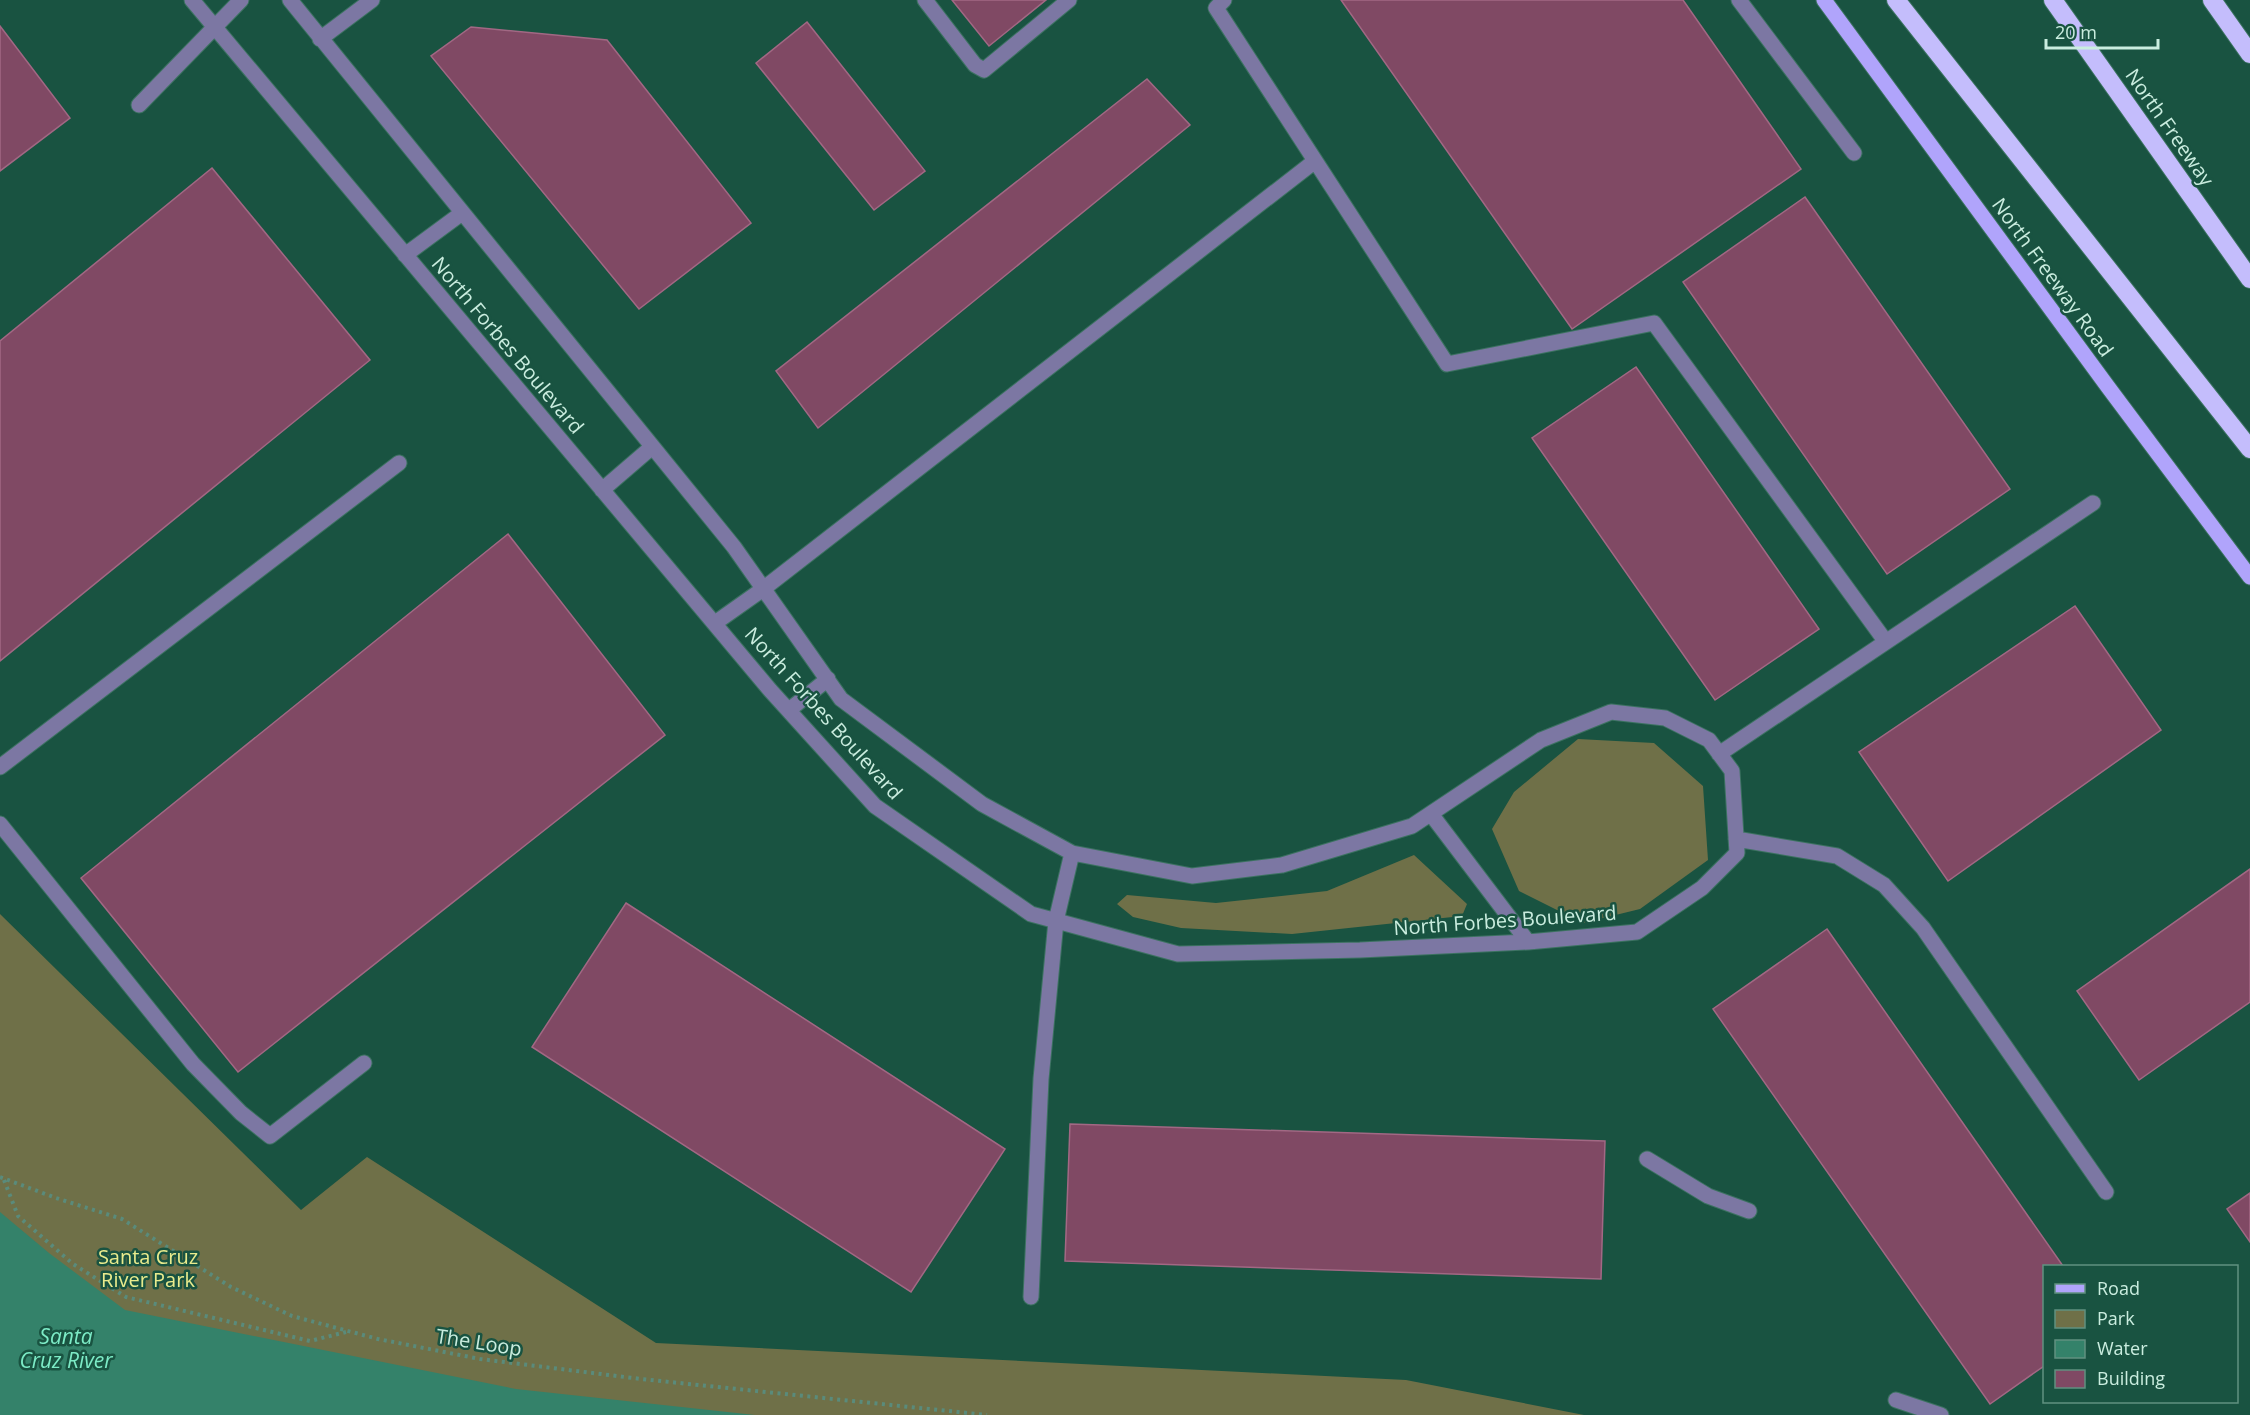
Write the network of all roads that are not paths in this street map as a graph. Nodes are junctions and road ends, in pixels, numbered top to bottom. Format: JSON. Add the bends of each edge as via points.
{"nodes":[{"id":1,"x":192,"y":0,"type":"edge"},
{"id":2,"x":241,"y":0,"type":"edge"},
{"id":3,"x":290,"y":0,"type":"edge"},
{"id":4,"x":372,"y":0,"type":"edge"},
{"id":5,"x":925,"y":0,"type":"edge"},
{"id":6,"x":1069,"y":0,"type":"edge"},
{"id":7,"x":1224,"y":0,"type":"edge"},
{"id":8,"x":1739,"y":0,"type":"edge"},
{"id":9,"x":1824,"y":0,"type":"edge"},
{"id":10,"x":1896,"y":0,"type":"edge"},
{"id":11,"x":2053,"y":0,"type":"edge"},
{"id":12,"x":2212,"y":0,"type":"edge"},
{"id":13,"x":214,"y":27,"type":"junction"},
{"id":14,"x":320,"y":39,"type":"junction"},
{"id":15,"x":2250,"y":54,"type":"edge"},
{"id":16,"x":139,"y":105,"type":"dead end"},
{"id":17,"x":1854,"y":153,"type":"dead end"},
{"id":18,"x":1315,"y":161,"type":"junction"},
{"id":19,"x":462,"y":213,"type":"junction"},
{"id":20,"x":405,"y":255,"type":"junction"},
{"id":21,"x":2250,"y":279,"type":"edge"},
{"id":22,"x":652,"y":447,"type":"junction"},
{"id":23,"x":2250,"y":449,"type":"edge"},
{"id":24,"x":399,"y":463,"type":"dead end"},
{"id":25,"x":602,"y":490,"type":"junction"},
{"id":26,"x":2092,"y":503,"type":"dead end"},
{"id":27,"x":2250,"y":577,"type":"edge"},
{"id":28,"x":763,"y":589,"type":"junction"},
{"id":29,"x":715,"y":623,"type":"junction"},
{"id":30,"x":1886,"y":642,"type":"junction"},
{"id":31,"x":828,"y":679,"type":"junction"},
{"id":32,"x":789,"y":710,"type":"junction"},
{"id":33,"x":1719,"y":754,"type":"junction"},
{"id":34,"x":0,"y":767,"type":"edge"},
{"id":35,"x":1431,"y":814,"type":"junction"},
{"id":36,"x":0,"y":824,"type":"edge"},
{"id":37,"x":1737,"y":839,"type":"junction"},
{"id":38,"x":1072,"y":853,"type":"junction"},
{"id":39,"x":1056,"y":921,"type":"junction"},
{"id":40,"x":1528,"y":942,"type":"junction"},
{"id":41,"x":364,"y":1063,"type":"dead end"},
{"id":42,"x":1647,"y":1158,"type":"dead end"},
{"id":43,"x":2106,"y":1192,"type":"dead end"},
{"id":44,"x":1749,"y":1211,"type":"dead end"},
{"id":45,"x":1031,"y":1297,"type":"dead end"},
{"id":46,"x":1896,"y":1400,"type":"dead end"},
{"id":47,"x":1941,"y":1415,"type":"edge"}],
"edges":[{"from":1,"to":13,"type":"street","name":"North Forbes Boulevard"},
{"from":2,"to":13,"type":"street"},
{"from":3,"to":14,"type":"street","name":"North Forbes Boulevard"},
{"from":4,"to":14,"type":"street"},
{"from":5,"to":6,"type":"street","via":[[975,64],[984,69]]},
{"from":7,"to":18,"type":"street","via":[[1216,8]]},
{"from":8,"to":17,"type":"street"},
{"from":9,"to":27,"type":"main road","name":"North Freeway Road"},
{"from":10,"to":23,"type":"highway"},
{"from":11,"to":21,"type":"highway","name":"North Freeway"},
{"from":12,"to":15,"type":"highway"},
{"from":13,"to":16,"type":"street"},
{"from":13,"to":20,"type":"street","name":"North Forbes Boulevard"},
{"from":14,"to":19,"type":"street","name":"North Forbes Boulevard"},
{"from":18,"to":28,"type":"street"},
{"from":18,"to":30,"type":"street","via":[[1447,364],[1654,323]]},
{"from":19,"to":20,"type":"street"},
{"from":19,"to":22,"type":"street","name":"North Forbes Boulevard"},
{"from":20,"to":25,"type":"street","name":"North Forbes Boulevard"},
{"from":22,"to":25,"type":"street"},
{"from":22,"to":28,"type":"street","name":"North Forbes Boulevard","via":[[734,547]]},
{"from":24,"to":34,"type":"street"},
{"from":25,"to":29,"type":"street","name":"North Forbes Boulevard"},
{"from":26,"to":30,"type":"street"},
{"from":28,"to":29,"type":"street"},
{"from":28,"to":31,"type":"street","name":"North Forbes Boulevard"},
{"from":29,"to":32,"type":"street","name":"North Forbes Boulevard"},
{"from":30,"to":33,"type":"street"},
{"from":31,"to":32,"type":"street"},
{"from":31,"to":38,"type":"street","name":"North Forbes Boulevard","via":[[841,699],[982,804]]},
{"from":32,"to":39,"type":"street","name":"North Forbes Boulevard","via":[[875,806],[1031,914]]},
{"from":33,"to":35,"type":"street","name":"North Forbes Boulevard","via":[[1708,740],[1665,718],[1611,712],[1540,740]]},
{"from":33,"to":37,"type":"street","name":"North Forbes Boulevard","via":[[1732,771]]},
{"from":35,"to":38,"type":"street","name":"North Forbes Boulevard","via":[[1412,826],[1282,865],[1192,876]]},
{"from":35,"to":40,"type":"street"},
{"from":36,"to":41,"type":"street","via":[[193,1064],[241,1113],[270,1136]]},
{"from":37,"to":40,"type":"street","name":"North Forbes Boulevard","via":[[1737,853],[1702,888],[1637,932]]},
{"from":37,"to":43,"type":"street","via":[[1837,856],[1884,885],[1923,928]]},
{"from":38,"to":39,"type":"street"},
{"from":39,"to":40,"type":"street","name":"North Forbes Boulevard","via":[[1178,954]]},
{"from":39,"to":45,"type":"street","via":[[1041,1079]]},
{"from":42,"to":44,"type":"street","via":[[1707,1196]]},
{"from":46,"to":47,"type":"street"}]}
